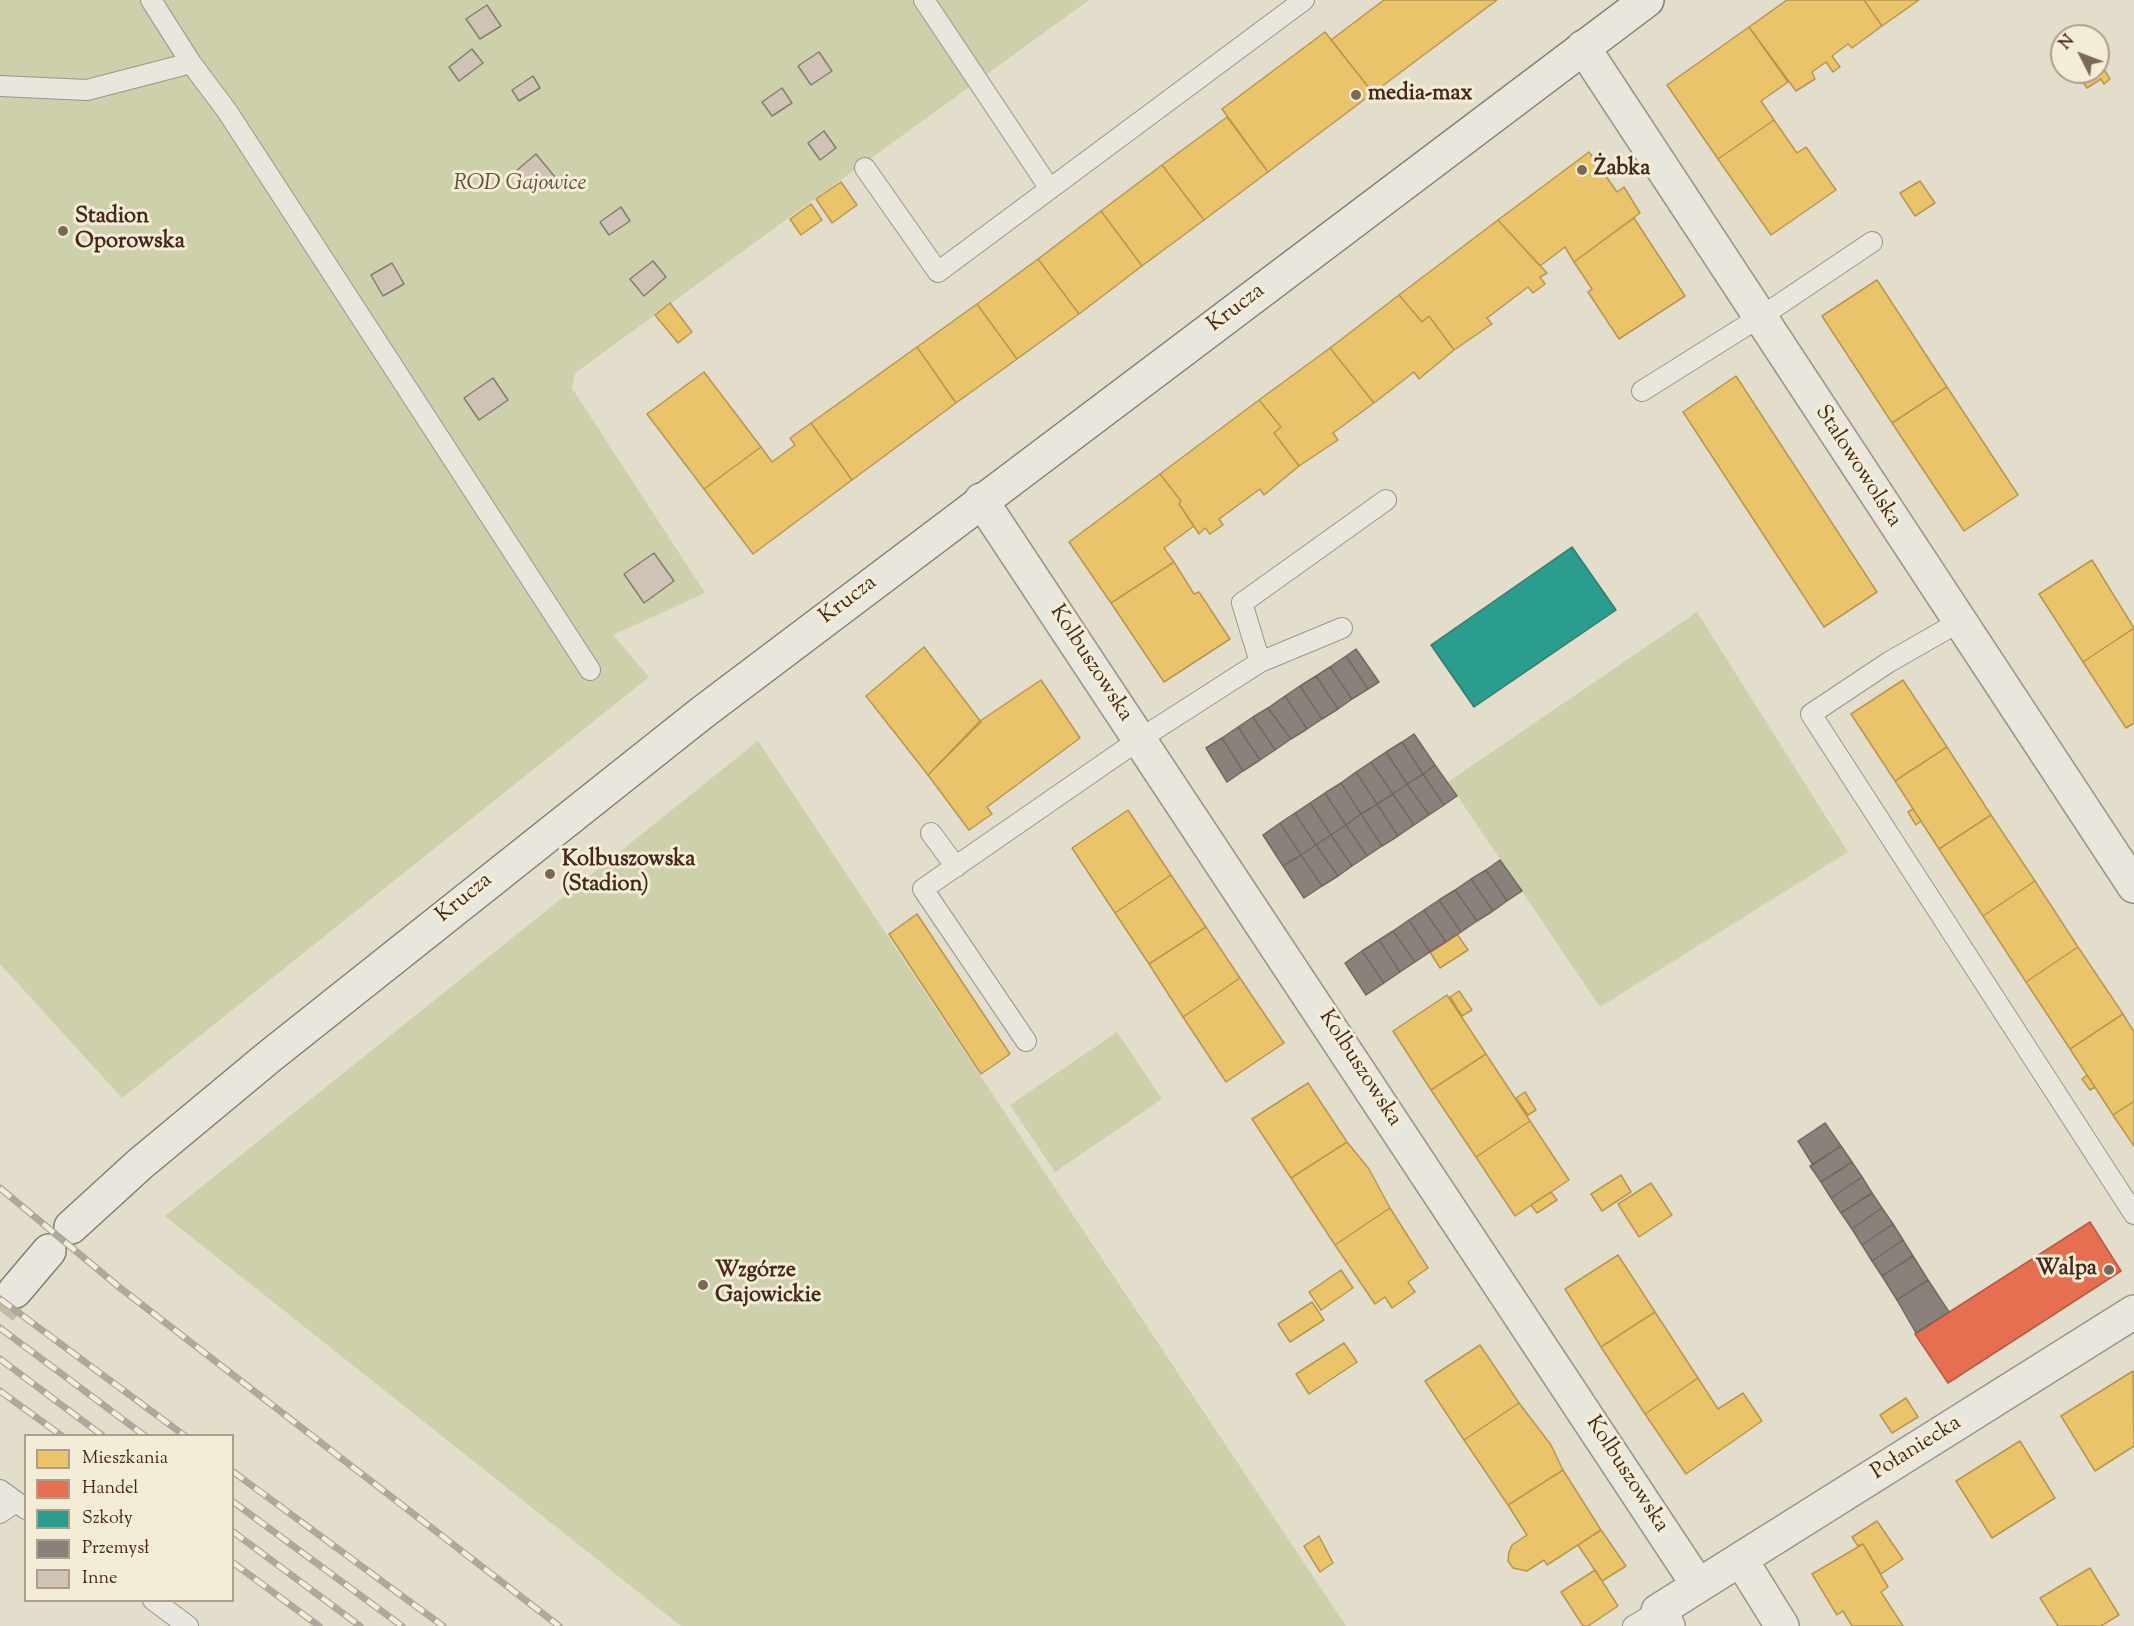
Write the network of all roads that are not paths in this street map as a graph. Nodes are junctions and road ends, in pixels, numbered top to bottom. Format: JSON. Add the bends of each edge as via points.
{"nodes":[{"id":1,"x":151,"y":0,"type":"edge"},
{"id":2,"x":924,"y":0,"type":"edge"},
{"id":3,"x":1304,"y":0,"type":"edge"},
{"id":4,"x":1644,"y":1,"type":"edge"},
{"id":5,"x":1582,"y":47,"type":"junction"},
{"id":6,"x":191,"y":63,"type":"junction"},
{"id":7,"x":0,"y":86,"type":"edge"},
{"id":8,"x":865,"y":168,"type":"dead end"},
{"id":9,"x":1050,"y":189,"type":"junction"},
{"id":10,"x":1872,"y":242,"type":"dead end"},
{"id":11,"x":1759,"y":318,"type":"junction"},
{"id":12,"x":1642,"y":391,"type":"dead end"},
{"id":13,"x":981,"y":500,"type":"junction"},
{"id":14,"x":1386,"y":501,"type":"dead end"},
{"id":15,"x":1959,"y":622,"type":"junction"},
{"id":16,"x":1342,"y":628,"type":"dead end"},
{"id":17,"x":1260,"y":662,"type":"junction"},
{"id":18,"x":590,"y":670,"type":"dead end"},
{"id":19,"x":1140,"y":739,"type":"junction"},
{"id":20,"x":931,"y":833,"type":"dead end"},
{"id":21,"x":956,"y":867,"type":"junction"},
{"id":22,"x":2134,"y":886,"type":"edge"},
{"id":23,"x":1026,"y":1041,"type":"dead end"},
{"id":24,"x":2134,"y":1214,"type":"edge"},
{"id":25,"x":71,"y":1227,"type":"dead end"},
{"id":26,"x":49,"y":1251,"type":"dead end"},
{"id":27,"x":15,"y":1291,"type":"tunnel mouth"},
{"id":28,"x":2134,"y":1312,"type":"edge"},
{"id":29,"x":0,"y":1490,"type":"edge"},
{"id":30,"x":21,"y":1505,"type":"edge"},
{"id":31,"x":0,"y":1513,"type":"edge"},
{"id":32,"x":1741,"y":1560,"type":"junction"},
{"id":33,"x":1698,"y":1585,"type":"junction"},
{"id":34,"x":156,"y":1602,"type":"edge"},
{"id":35,"x":1653,"y":1621,"type":"edge"},
{"id":36,"x":188,"y":1626,"type":"edge"},
{"id":37,"x":1782,"y":1626,"type":"edge"}],
"edges":[{"from":1,"to":6,"type":"lane"},
{"from":2,"to":9,"type":"lane"},
{"from":3,"to":9,"type":"lane"},
{"from":4,"to":5,"type":"street","name":"Krucza"},
{"from":5,"to":11,"type":"street","name":"Stalowowolska"},
{"from":5,"to":13,"type":"street","name":"Krucza"},
{"from":6,"to":7,"type":"lane","via":[[87,90]]},
{"from":6,"to":18,"type":"lane","via":[[227,111]]},
{"from":8,"to":9,"type":"lane","via":[[938,272]]},
{"from":10,"to":11,"type":"lane"},
{"from":11,"to":12,"type":"lane"},
{"from":11,"to":15,"type":"street","name":"Stalowowolska"},
{"from":13,"to":19,"type":"street","name":"Kolbuszowska"},
{"from":13,"to":25,"type":"street","name":"Krucza","via":[[524,852],[261,1063]]},
{"from":14,"to":17,"type":"lane","via":[[1242,603]]},
{"from":15,"to":22,"type":"street","name":"Stalowowolska"},
{"from":15,"to":24,"type":"lane","via":[[1811,714]]},
{"from":16,"to":17,"type":"lane"},
{"from":17,"to":19,"type":"lane"},
{"from":19,"to":21,"type":"lane"},
{"from":19,"to":33,"type":"street","name":"Kolbuszowska"},
{"from":20,"to":21,"type":"lane"},
{"from":21,"to":23,"type":"lane","via":[[923,889]]},
{"from":26,"to":27,"type":"street"},
{"from":28,"to":32,"type":"street","name":"Połaniecka"},
{"from":29,"to":30,"type":"lane"},
{"from":30,"to":31,"type":"lane"},
{"from":32,"to":33,"type":"street","name":"Połaniecka"},
{"from":32,"to":37,"type":"street"},
{"from":33,"to":35,"type":"street"},
{"from":34,"to":36,"type":"lane"}]}
